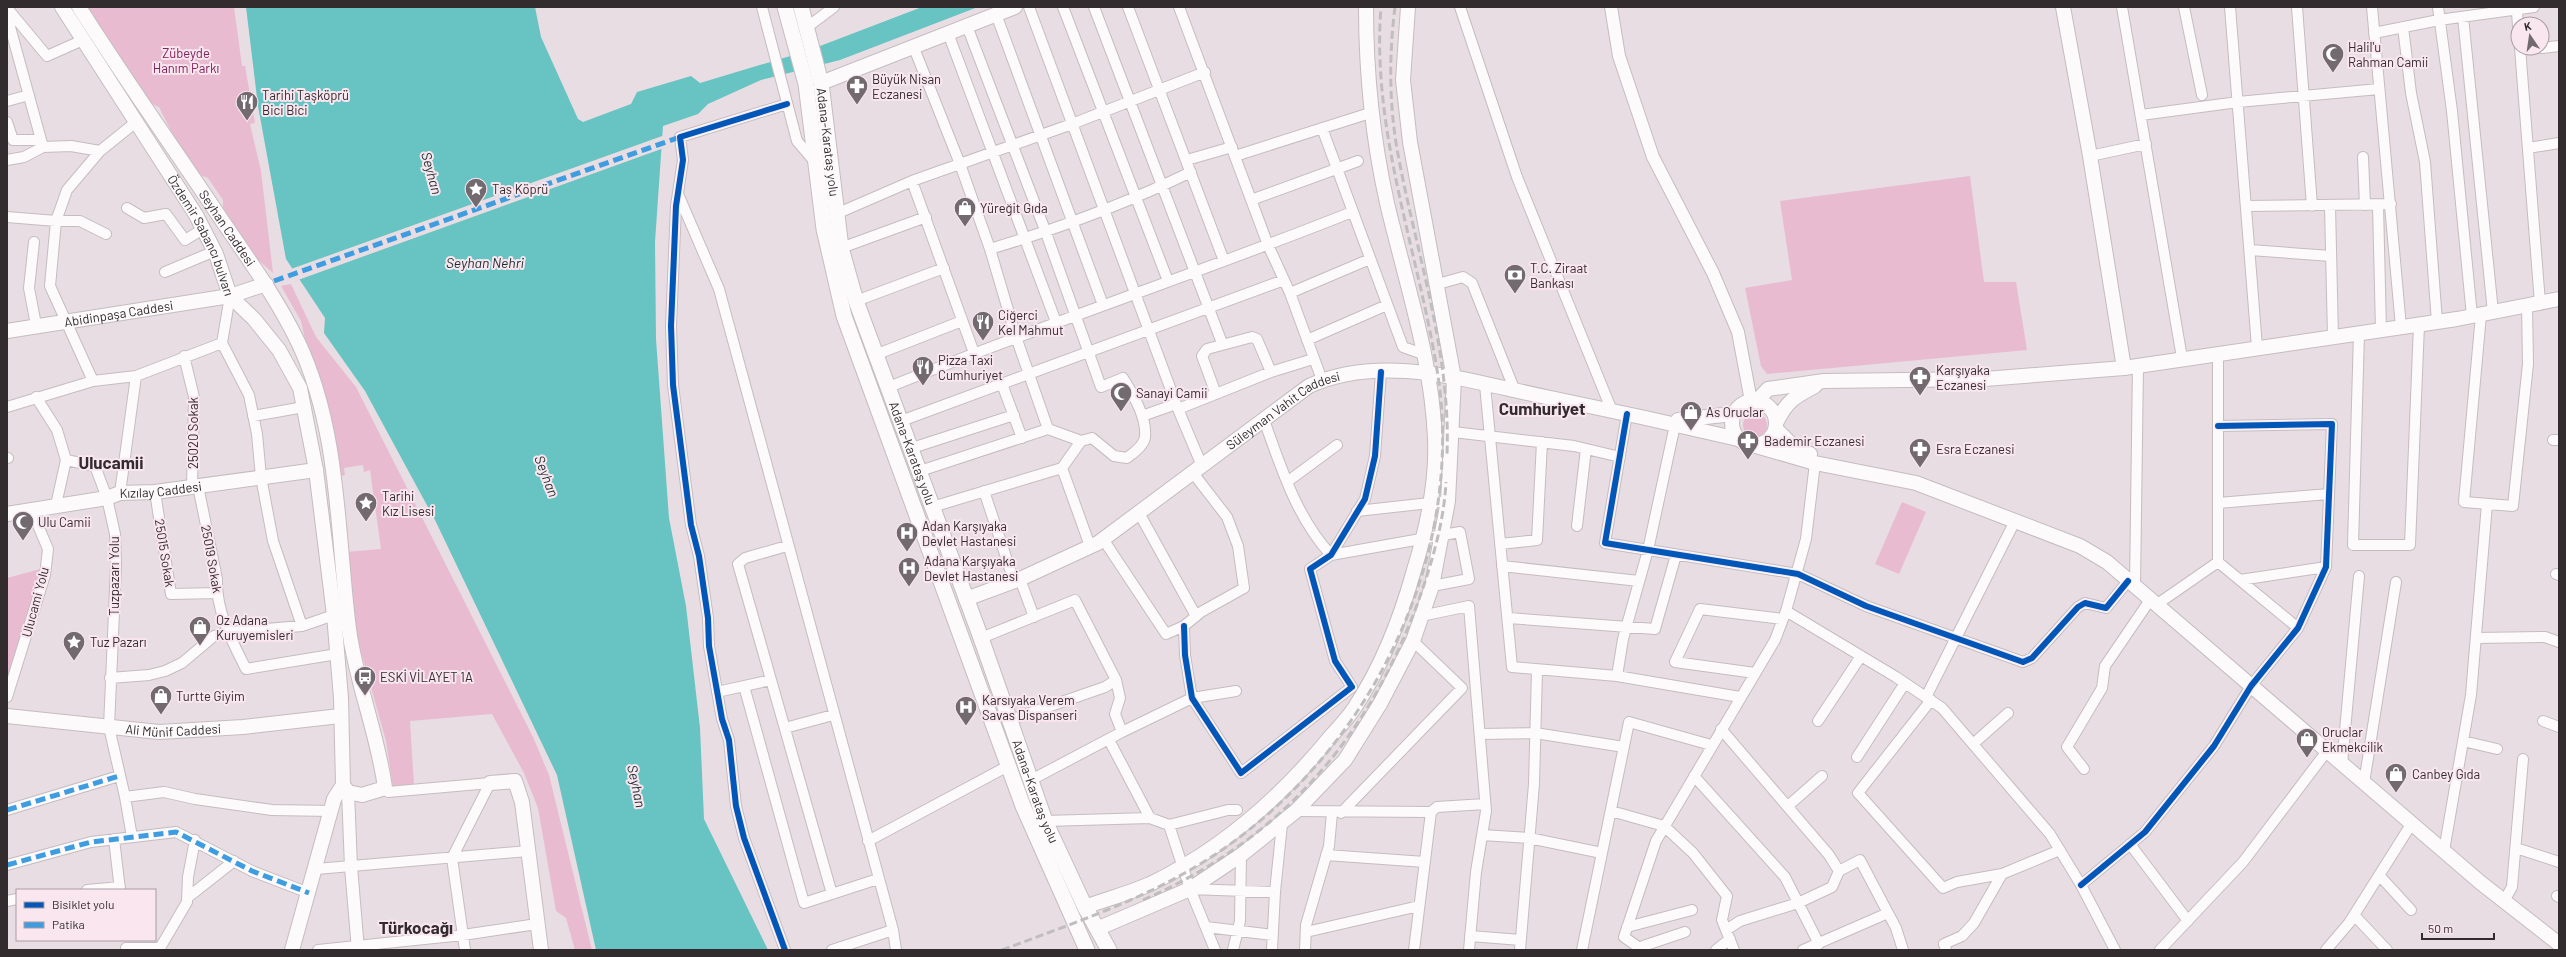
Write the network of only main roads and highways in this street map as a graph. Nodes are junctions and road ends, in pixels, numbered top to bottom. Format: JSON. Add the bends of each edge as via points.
{"nodes":[{"id":1,"x":62,"y":7,"type":"edge"},
{"id":2,"x":79,"y":7,"type":"edge"},
{"id":3,"x":785,"y":7,"type":"edge"},
{"id":4,"x":801,"y":7,"type":"edge"},
{"id":5,"x":1015,"y":7,"type":"edge"},
{"id":6,"x":1366,"y":7,"type":"edge"},
{"id":7,"x":1408,"y":7,"type":"edge"},
{"id":8,"x":2062,"y":7,"type":"edge"},
{"id":9,"x":804,"y":45,"type":"junction"},
{"id":10,"x":815,"y":81,"type":"junction"},
{"id":11,"x":266,"y":284,"type":"junction"},
{"id":12,"x":230,"y":296,"type":"junction"},
{"id":13,"x":2559,"y":299,"type":"edge"},
{"id":14,"x":7,"y":331,"type":"edge"},
{"id":15,"x":2124,"y":368,"type":"junction"},
{"id":16,"x":1427,"y":373,"type":"junction"},
{"id":17,"x":1454,"y":378,"type":"junction"},
{"id":18,"x":1824,"y":381,"type":"junction"},
{"id":19,"x":1754,"y":401,"type":"junction"},
{"id":20,"x":1733,"y":414,"type":"junction"},
{"id":21,"x":1633,"y":415,"type":"junction"},
{"id":22,"x":1776,"y":426,"type":"junction"},
{"id":23,"x":1738,"y":439,"type":"junction"},
{"id":24,"x":1756,"y":446,"type":"junction"},
{"id":25,"x":1848,"y":468,"type":"junction"},
{"id":26,"x":316,"y":470,"type":"junction"},
{"id":27,"x":7,"y":514,"type":"edge"},
{"id":28,"x":966,"y":599,"type":"junction"},
{"id":29,"x":7,"y":716,"type":"edge"},
{"id":30,"x":340,"y":716,"type":"junction"},
{"id":31,"x":490,"y":783,"type":"road end"},
{"id":32,"x":345,"y":789,"type":"junction"},
{"id":33,"x":1085,"y":906,"type":"junction"},
{"id":34,"x":1099,"y":928,"type":"junction"},
{"id":35,"x":2559,"y":944,"type":"edge"},
{"id":36,"x":292,"y":950,"type":"edge"},
{"id":37,"x":541,"y":950,"type":"edge"},
{"id":38,"x":1087,"y":950,"type":"edge"},
{"id":39,"x":1109,"y":950,"type":"edge"}],
"edges":[{"from":1,"to":12,"type":"main road","name":"Özdemir Sabancı bulvarı","via":[[204,229],[215,251]]},
{"from":2,"to":11,"type":"main road","name":"Seyhan Caddesi","via":[[119,70]]},
{"from":3,"to":9,"type":"main road"},
{"from":4,"to":9,"type":"main road","via":[[806,28]]},
{"from":5,"to":10,"type":"main road","via":[[914,48]]},
{"from":6,"to":16,"type":"main road","via":[[1366,63],[1370,113],[1386,200]]},
{"from":7,"to":17,"type":"main road","via":[[1403,80],[1410,142]]},
{"from":8,"to":15,"type":"main road","via":[[2090,156]]},
{"from":9,"to":10,"type":"main road"},
{"from":10,"to":28,"type":"main road","name":"Adana-Karataş yolu","via":[[841,248],[856,301]]},
{"from":10,"to":38,"type":"main road","name":"Adana-Karataş yolu","via":[[817,164],[824,229],[844,316],[1023,806]]},
{"from":11,"to":12,"type":"main road","name":"Abidinpaşa Caddesi"},
{"from":11,"to":32,"type":"main road","name":"Seyhan Caddesi","via":[[298,342],[316,388],[327,435],[350,631],[382,764],[385,788],[362,795]]},
{"from":12,"to":14,"type":"main road","name":"Abidinpaşa Caddesi"},
{"from":12,"to":26,"type":"main road","name":"Özdemir Sabancı bulvarı","via":[[254,319],[279,350],[300,388]]},
{"from":13,"to":15,"type":"main road","via":[[2438,322]]},
{"from":15,"to":18,"type":"main road","via":[[1985,379]]},
{"from":16,"to":17,"type":"main road","name":"Süleyman Vahit Caddesi"},
{"from":16,"to":28,"type":"main road","name":"Süleyman Vahit Caddesi","via":[[1359,371],[1322,380],[1309,386],[1103,539],[1017,580]]},
{"from":16,"to":33,"type":"main road","via":[[1435,438],[1430,502],[1424,537],[1403,608],[1355,708],[1306,768],[1265,807],[1183,866],[1149,884]]},
{"from":17,"to":21,"type":"main road","name":"Süleyman Vahit Caddesi"},
{"from":17,"to":34,"type":"main road","via":[[1448,501],[1432,586],[1413,641],[1380,704],[1345,760],[1282,824],[1241,855],[1190,889]]},
{"from":18,"to":19,"type":"main road","via":[[1768,389]]},
{"from":18,"to":22,"type":"main road","via":[[1793,398],[1785,406]]},
{"from":19,"to":20,"type":"main road","via":[[1738,408]]},
{"from":19,"to":22,"type":"main road","via":[[1773,411]]},
{"from":20,"to":21,"type":"main road","via":[[1685,421]]},
{"from":20,"to":23,"type":"main road","via":[[1732,427]]},
{"from":21,"to":23,"type":"main road"},
{"from":22,"to":24,"type":"main road","via":[[1768,440]]},
{"from":22,"to":25,"type":"main road","via":[[1795,448]]},
{"from":23,"to":24,"type":"main road","via":[[1749,446]]},
{"from":24,"to":25,"type":"main road","via":[[1815,463]]},
{"from":25,"to":35,"type":"main road","via":[[1916,483],[2080,546],[2107,562],[2444,851]]},
{"from":26,"to":27,"type":"main road","name":"Kızılay Caddesi","via":[[113,496]]},
{"from":26,"to":30,"type":"main road","name":"Özdemir Sabancı bulvarı","via":[[334,615]]},
{"from":28,"to":33,"type":"main road","name":"Adana-Karataş yolu","via":[[1045,821]]},
{"from":29,"to":30,"type":"main road","name":"Ali Münif Caddesi","via":[[159,732],[243,727]]},
{"from":30,"to":32,"type":"main road","name":"Özdemir Sabancı bulvarı"},
{"from":31,"to":37,"type":"main road","via":[[515,781],[522,802]]},
{"from":32,"to":36,"type":"main road","via":[[334,799]]},
{"from":33,"to":34,"type":"main road","name":"Adana-Karataş yolu"},
{"from":34,"to":39,"type":"main road","name":"Adana-Karataş yolu"}]}
